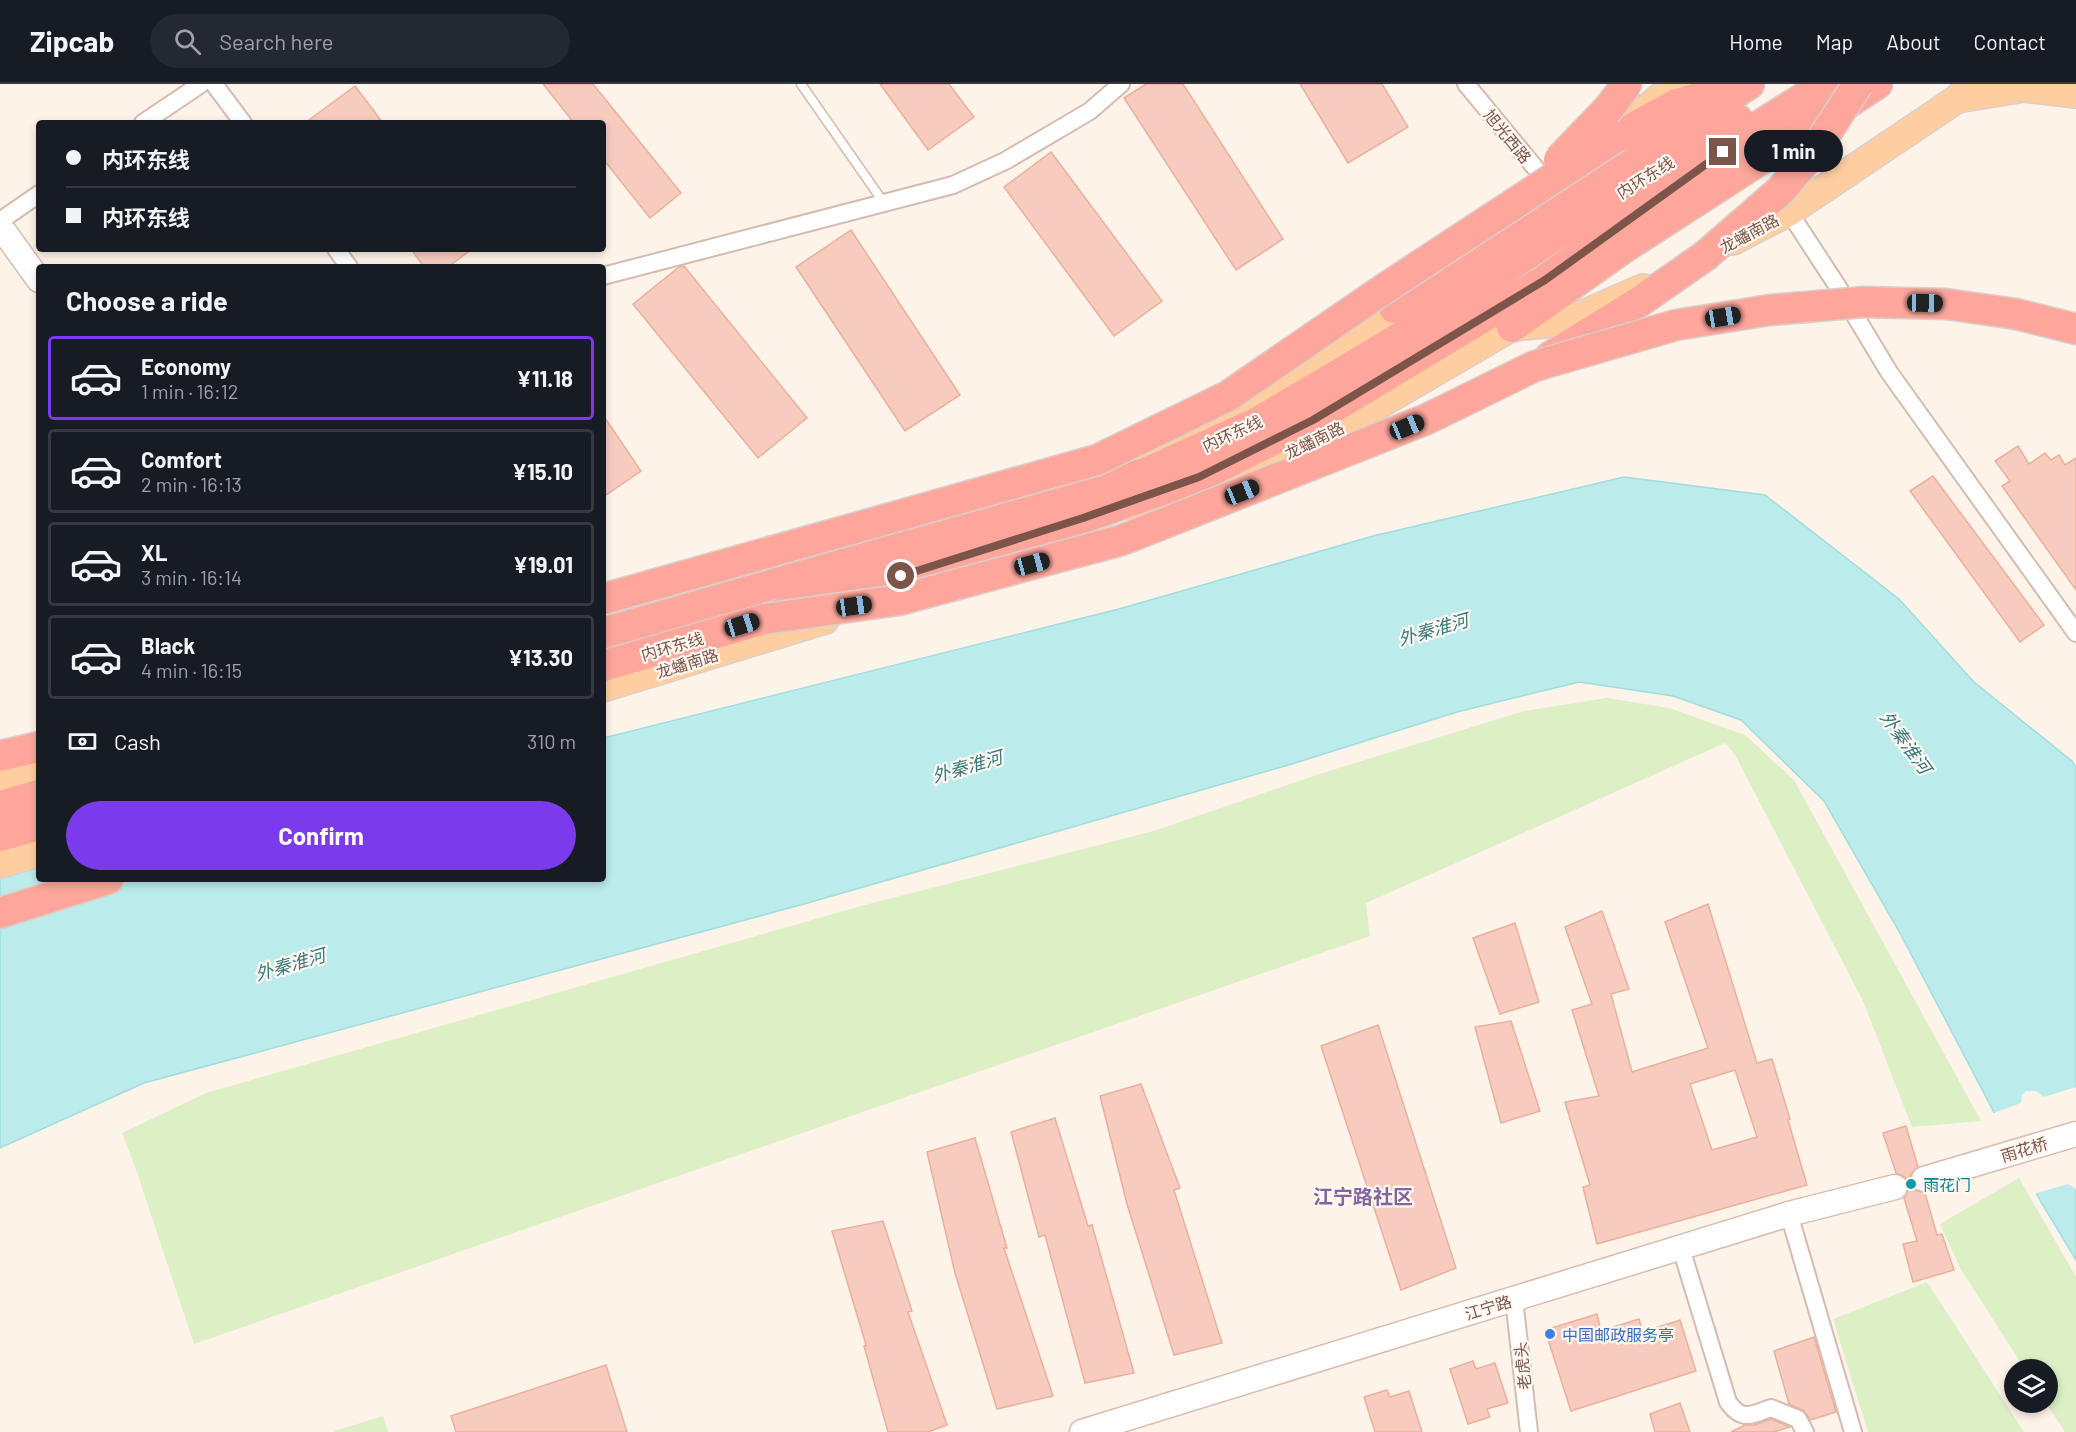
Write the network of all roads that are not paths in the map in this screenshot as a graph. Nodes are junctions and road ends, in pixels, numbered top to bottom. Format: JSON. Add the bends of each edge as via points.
{"nodes":[{"id":1,"x":201,"y":84,"type":"edge"},
{"id":2,"x":214,"y":84,"type":"edge"},
{"id":3,"x":801,"y":84,"type":"edge"},
{"id":4,"x":1120,"y":84,"type":"edge"},
{"id":5,"x":1466,"y":84,"type":"edge"},
{"id":6,"x":1627,"y":84,"type":"edge"},
{"id":7,"x":1676,"y":84,"type":"edge"},
{"id":8,"x":1746,"y":84,"type":"edge"},
{"id":9,"x":1793,"y":84,"type":"edge"},
{"id":10,"x":1826,"y":84,"type":"edge"},
{"id":11,"x":1858,"y":84,"type":"edge"},
{"id":12,"x":1877,"y":84,"type":"edge"},
{"id":13,"x":1964,"y":89,"type":"edge"},
{"id":14,"x":2076,"y":94,"type":"edge"},
{"id":15,"x":147,"y":120,"type":"edge"},
{"id":16,"x":241,"y":120,"type":"edge"},
{"id":17,"x":1537,"y":192,"type":"junction"},
{"id":18,"x":36,"y":196,"type":"edge"},
{"id":19,"x":884,"y":203,"type":"junction"},
{"id":20,"x":1789,"y":212,"type":"junction"},
{"id":21,"x":0,"y":220,"type":"edge"},
{"id":22,"x":0,"y":226,"type":"edge"},
{"id":23,"x":606,"y":275,"type":"edge"},
{"id":24,"x":36,"y":276,"type":"edge"},
{"id":25,"x":1394,"y":308,"type":"junction"},
{"id":26,"x":1512,"y":327,"type":"junction"},
{"id":27,"x":2076,"y":329,"type":"edge"},
{"id":28,"x":1534,"y":366,"type":"junction"},
{"id":29,"x":606,"y":598,"type":"edge"},
{"id":30,"x":606,"y":619,"type":"edge"},
{"id":31,"x":764,"y":619,"type":"junction"},
{"id":32,"x":606,"y":632,"type":"edge"},
{"id":33,"x":2076,"y":633,"type":"edge"},
{"id":34,"x":606,"y":672,"type":"edge"},
{"id":35,"x":606,"y":672,"type":"edge"},
{"id":36,"x":36,"y":748,"type":"edge"},
{"id":37,"x":0,"y":756,"type":"edge"},
{"id":38,"x":36,"y":774,"type":"edge"},
{"id":39,"x":0,"y":783,"type":"edge"},
{"id":40,"x":36,"y":796,"type":"edge"},
{"id":41,"x":0,"y":806,"type":"edge"},
{"id":42,"x":36,"y":826,"type":"edge"},
{"id":43,"x":0,"y":836,"type":"edge"},
{"id":44,"x":36,"y":853,"type":"edge"},
{"id":45,"x":0,"y":864,"type":"edge"},
{"id":46,"x":98,"y":882,"type":"edge"},
{"id":47,"x":0,"y":913,"type":"edge"},
{"id":48,"x":2076,"y":1134,"type":"edge"},
{"id":49,"x":1924,"y":1179,"type":"dead end"},
{"id":50,"x":1895,"y":1187,"type":"dead end"},
{"id":51,"x":1789,"y":1214,"type":"junction"},
{"id":52,"x":1681,"y":1248,"type":"junction"},
{"id":53,"x":1514,"y":1299,"type":"junction"},
{"id":54,"x":1082,"y":1432,"type":"edge"},
{"id":55,"x":1529,"y":1432,"type":"edge"},
{"id":56,"x":1805,"y":1432,"type":"edge"},
{"id":57,"x":1853,"y":1432,"type":"edge"}],
"edges":[{"from":1,"to":15,"type":"street"},
{"from":2,"to":16,"type":"street"},
{"from":3,"to":19,"type":"lane"},
{"from":4,"to":19,"type":"street","via":[[1090,111],[1005,161],[953,185]]},
{"from":5,"to":17,"type":"street","name":"旭光西路"},
{"from":6,"to":17,"type":"highway","bridge":true},
{"from":7,"to":17,"type":"main road"},
{"from":8,"to":17,"type":"highway","bridge":true,"via":[[1677,104],[1616,137]]},
{"from":8,"to":25,"type":"highway"},
{"from":9,"to":32,"type":"highway","name":"内环东线","via":[[1593,210],[1426,322],[1256,423],[1148,472]]},
{"from":10,"to":31,"type":"highway","name":"内环东线","bridge":true,"via":[[1759,126],[1545,280],[1313,420],[1199,477]]},
{"from":11,"to":28,"type":"highway","bridge":true,"via":[[1817,147],[1781,190],[1706,256]]},
{"from":12,"to":26,"type":"highway","bridge":true,"via":[[1622,249]]},
{"from":13,"to":14,"type":"main road","via":[[2024,88]]},
{"from":13,"to":20,"type":"main road","name":"龙蟠南路"},
{"from":17,"to":25,"type":"main road"},
{"from":17,"to":29,"type":"highway","bridge":true,"via":[[1228,396],[1097,460]]},
{"from":18,"to":21,"type":"street"},
{"from":19,"to":23,"type":"street"},
{"from":20,"to":26,"type":"main road","name":"龙蟠南路","via":[[1648,285],[1566,322]]},
{"from":20,"to":33,"type":"street","via":[[1889,372]]},
{"from":22,"to":24,"type":"street"},
{"from":25,"to":30,"type":"main road","via":[[1274,388],[1165,446],[998,498],[900,536]]},
{"from":26,"to":35,"type":"main road","name":"龙蟠南路","via":[[1327,435],[1131,523],[695,661]]},
{"from":27,"to":28,"type":"highway","bridge":true,"via":[[2016,314],[1946,304],[1864,302],[1770,310],[1676,325]]},
{"from":28,"to":31,"type":"highway","bridge":true,"via":[[1427,419],[1122,540],[899,600]]},
{"from":31,"to":34,"type":"highway","name":"内环东线"},
{"from":36,"to":37,"type":"highway"},
{"from":38,"to":39,"type":"main road"},
{"from":40,"to":41,"type":"highway"},
{"from":42,"to":43,"type":"highway"},
{"from":44,"to":45,"type":"main road"},
{"from":46,"to":47,"type":"highway"},
{"from":48,"to":49,"type":"street","name":"雨花桥"},
{"from":50,"to":51,"type":"street","name":"江宁路"},
{"from":51,"to":52,"type":"street","name":"江宁路"},
{"from":51,"to":57,"type":"street"},
{"from":52,"to":53,"type":"street","name":"江宁路"},
{"from":52,"to":56,"type":"street","via":[[1728,1401],[1735,1412],[1748,1416],[1772,1408],[1798,1419]]},
{"from":53,"to":54,"type":"street","name":"江宁路"},
{"from":53,"to":55,"type":"street","name":"老虎头"}]}
